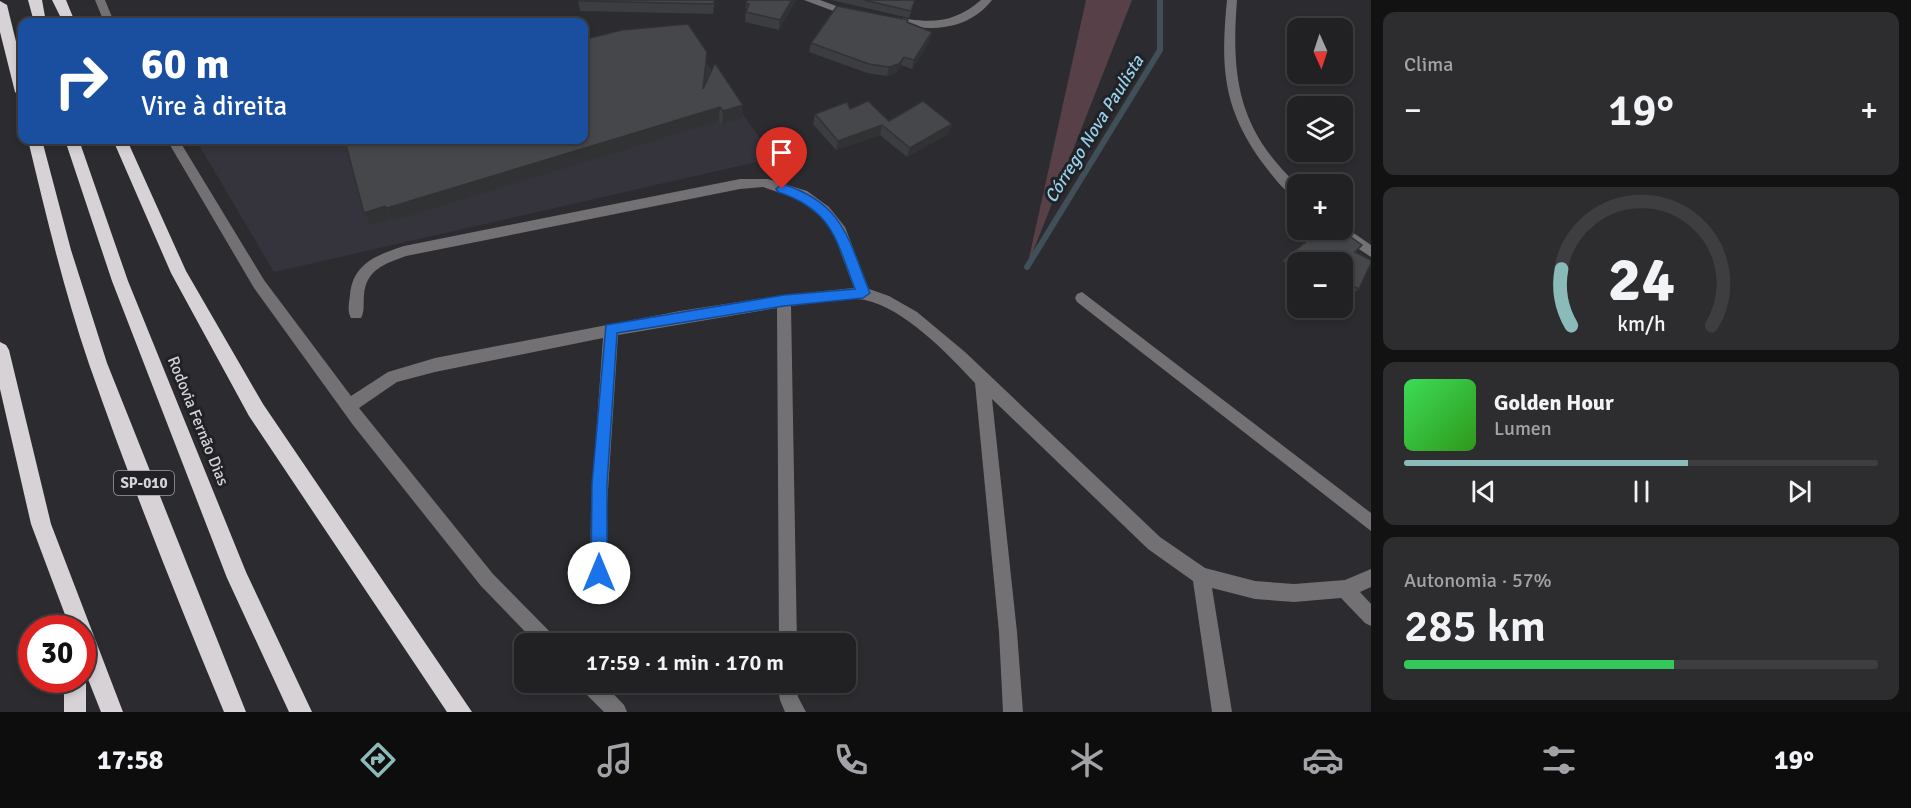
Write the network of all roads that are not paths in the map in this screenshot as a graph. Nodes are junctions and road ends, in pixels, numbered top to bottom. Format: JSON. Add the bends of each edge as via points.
{"nodes":[{"id":1,"x":35,"y":0,"type":"edge"},
{"id":2,"x":59,"y":0,"type":"edge"},
{"id":3,"x":100,"y":0,"type":"edge"},
{"id":4,"x":810,"y":0,"type":"edge"},
{"id":5,"x":987,"y":0,"type":"edge"},
{"id":6,"x":1232,"y":0,"type":"edge"},
{"id":7,"x":0,"y":5,"type":"edge"},
{"id":8,"x":863,"y":16,"type":"edge"},
{"id":9,"x":39,"y":18,"type":"edge"},
{"id":10,"x":67,"y":18,"type":"edge"},
{"id":11,"x":107,"y":18,"type":"edge"},
{"id":12,"x":878,"y":18,"type":"edge"},
{"id":13,"x":18,"y":76,"type":"edge"},
{"id":14,"x":36,"y":144,"type":"edge"},
{"id":15,"x":73,"y":144,"type":"edge"},
{"id":16,"x":122,"y":144,"type":"edge"},
{"id":17,"x":175,"y":144,"type":"edge"},
{"id":18,"x":1287,"y":182,"type":"edge"},
{"id":19,"x":1353,"y":239,"type":"edge"},
{"id":20,"x":1371,"y":252,"type":"edge"},
{"id":21,"x":863,"y":293,"type":"junction"},
{"id":22,"x":1082,"y":298,"type":"dead end"},
{"id":23,"x":784,"y":301,"type":"junction"},
{"id":24,"x":356,"y":314,"type":"dead end"},
{"id":25,"x":611,"y":329,"type":"junction"},
{"id":26,"x":0,"y":350,"type":"edge"},
{"id":27,"x":982,"y":380,"type":"junction"},
{"id":28,"x":349,"y":405,"type":"junction"},
{"id":29,"x":1371,"y":523,"type":"edge"},
{"id":30,"x":1201,"y":576,"type":"junction"},
{"id":31,"x":1371,"y":578,"type":"edge"},
{"id":32,"x":1345,"y":589,"type":"junction"},
{"id":33,"x":599,"y":595,"type":"dead end"},
{"id":34,"x":73,"y":615,"type":"edge"},
{"id":35,"x":1371,"y":617,"type":"edge"},
{"id":36,"x":539,"y":633,"type":"edge"},
{"id":37,"x":788,"y":633,"type":"edge"},
{"id":38,"x":96,"y":670,"type":"edge"},
{"id":39,"x":75,"y":693,"type":"edge"},
{"id":40,"x":599,"y":693,"type":"edge"},
{"id":41,"x":788,"y":693,"type":"edge"},
{"id":42,"x":75,"y":712,"type":"edge"},
{"id":43,"x":112,"y":712,"type":"edge"},
{"id":44,"x":235,"y":712,"type":"edge"},
{"id":45,"x":301,"y":712,"type":"edge"},
{"id":46,"x":461,"y":712,"type":"edge"},
{"id":47,"x":617,"y":712,"type":"edge"},
{"id":48,"x":796,"y":712,"type":"edge"},
{"id":49,"x":1013,"y":712,"type":"edge"},
{"id":50,"x":1222,"y":712,"type":"edge"}],
"edges":[{"from":1,"to":9,"type":"highway"},
{"from":2,"to":10,"type":"highway"},
{"from":3,"to":11,"type":"street"},
{"from":4,"to":8,"type":"street"},
{"from":5,"to":12,"type":"street","via":[[954,24]]},
{"from":6,"to":18,"type":"street","via":[[1229,65],[1236,101],[1251,134]]},
{"from":7,"to":13,"type":"highway"},
{"from":14,"to":44,"type":"highway","number":"SP-010","via":[[98,363]]},
{"from":15,"to":45,"type":"highway","name":"Rodovia Fernão Dias","number":"SP-010","via":[[120,281],[225,545]]},
{"from":16,"to":46,"type":"highway","via":[[179,273],[255,410]]},
{"from":17,"to":28,"type":"street","via":[[259,284]]},
{"from":19,"to":20,"type":"street"},
{"from":21,"to":23,"type":"street"},
{"from":21,"to":24,"type":"street","via":[[838,227],[824,211],[802,195],[763,182],[404,251],[370,265],[361,274],[356,289]]},
{"from":21,"to":27,"type":"street","via":[[912,315]]},
{"from":22,"to":29,"type":"street"},
{"from":23,"to":25,"type":"street"},
{"from":23,"to":37,"type":"street"},
{"from":25,"to":28,"type":"street","via":[[393,377]]},
{"from":25,"to":33,"type":"street","via":[[599,506]]},
{"from":26,"to":34,"type":"highway","via":[[41,524]]},
{"from":27,"to":30,"type":"street","via":[[1154,543]]},
{"from":27,"to":49,"type":"street"},
{"from":28,"to":36,"type":"street","via":[[487,580]]},
{"from":30,"to":32,"type":"street","via":[[1255,590],[1294,594]]},
{"from":30,"to":50,"type":"street"},
{"from":31,"to":32,"type":"street"},
{"from":32,"to":35,"type":"street"},
{"from":38,"to":43,"type":"highway"},
{"from":39,"to":42,"type":"highway"},
{"from":40,"to":47,"type":"street"},
{"from":41,"to":48,"type":"street"}]}
